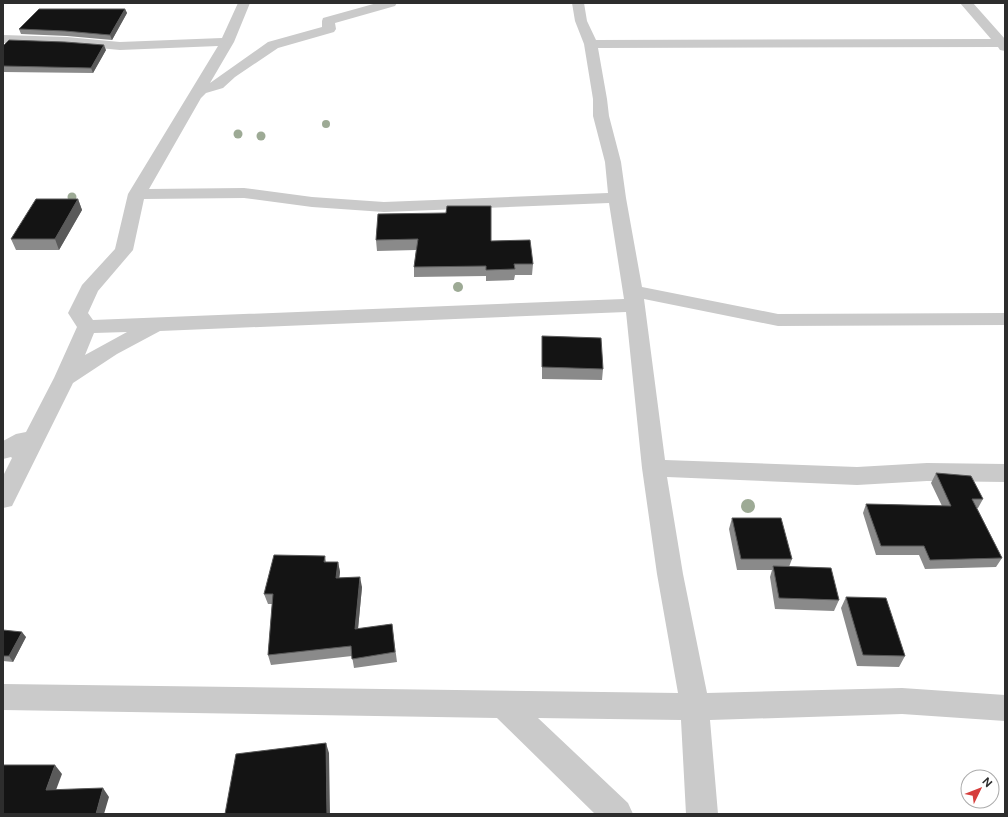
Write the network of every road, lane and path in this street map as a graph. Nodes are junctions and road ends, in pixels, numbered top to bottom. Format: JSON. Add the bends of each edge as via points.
{"nodes":[{"id":1,"x":244,"y":3,"type":"edge"},
{"id":2,"x":391,"y":3,"type":"edge"},
{"id":3,"x":578,"y":3,"type":"edge"},
{"id":4,"x":966,"y":3,"type":"edge"},
{"id":5,"x":3,"y":39,"type":"edge"},
{"id":6,"x":227,"y":42,"type":"junction"},
{"id":7,"x":591,"y":44,"type":"junction"},
{"id":8,"x":1004,"y":45,"type":"edge"},
{"id":9,"x":191,"y":102,"type":"junction"},
{"id":10,"x":137,"y":194,"type":"junction"},
{"id":11,"x":617,"y":198,"type":"junction"},
{"id":12,"x":633,"y":298,"type":"junction"},
{"id":13,"x":1005,"y":319,"type":"edge"},
{"id":14,"x":157,"y":324,"type":"junction"},
{"id":15,"x":87,"y":326,"type":"junction"},
{"id":16,"x":64,"y":378,"type":"junction"},
{"id":17,"x":13,"y":456,"type":"edge"},
{"id":18,"x":654,"y":468,"type":"junction"},
{"id":19,"x":1005,"y":473,"type":"edge"},
{"id":20,"x":3,"y":499,"type":"edge"},
{"id":21,"x":3,"y":697,"type":"edge"},
{"id":22,"x":502,"y":704,"type":"junction"},
{"id":23,"x":695,"y":707,"type":"junction"},
{"id":24,"x":1005,"y":708,"type":"edge"},
{"id":25,"x":617,"y":814,"type":"edge"},
{"id":26,"x":702,"y":814,"type":"edge"}],
"edges":[{"from":1,"to":6,"type":"street"},
{"from":2,"to":9,"type":"street","via":[[328,21],[329,29],[273,45],[218,85],[201,90]]},
{"from":3,"to":7,"type":"street","via":[[581,21]]},
{"from":4,"to":8,"type":"street"},
{"from":5,"to":6,"type":"street","via":[[120,46]]},
{"from":6,"to":9,"type":"street"},
{"from":7,"to":8,"type":"street"},
{"from":7,"to":11,"type":"street","via":[[601,116]]},
{"from":9,"to":10,"type":"street"},
{"from":10,"to":11,"type":"street","via":[[244,192],[312,202],[384,207]]},
{"from":10,"to":15,"type":"street","via":[[124,250],[89,289],[78,313]]},
{"from":11,"to":12,"type":"street"},
{"from":12,"to":13,"type":"street","via":[[672,297],[743,315],[778,320]]},
{"from":12,"to":14,"type":"street","via":[[365,315]]},
{"from":12,"to":18,"type":"street"},
{"from":14,"to":15,"type":"street"},
{"from":14,"to":16,"type":"street"},
{"from":15,"to":16,"type":"street"},
{"from":16,"to":17,"type":"street"},
{"from":17,"to":20,"type":"street"},
{"from":18,"to":19,"type":"street","via":[[857,476],[927,472]]},
{"from":18,"to":23,"type":"street","via":[[670,574]]},
{"from":21,"to":22,"type":"street"},
{"from":22,"to":23,"type":"street"},
{"from":22,"to":25,"type":"street"},
{"from":23,"to":24,"type":"street","via":[[902,701]]},
{"from":23,"to":26,"type":"street"}]}
